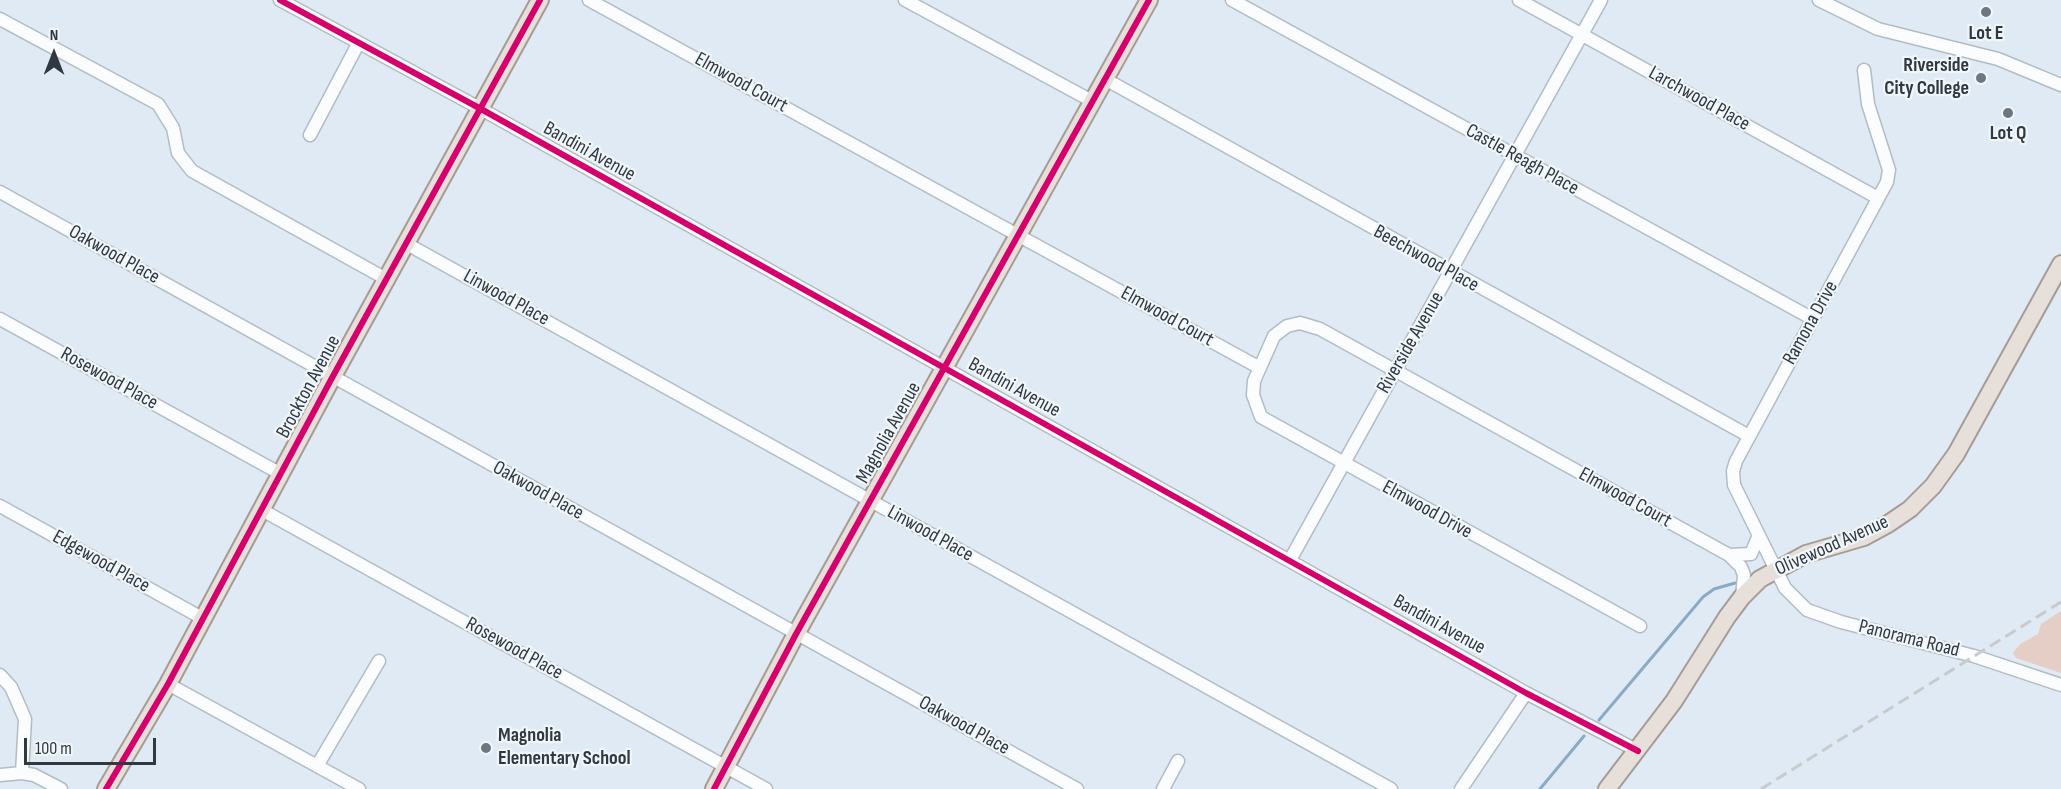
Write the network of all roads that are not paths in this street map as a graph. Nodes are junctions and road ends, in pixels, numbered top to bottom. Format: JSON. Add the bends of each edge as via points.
{"nodes":[{"id":1,"x":280,"y":0,"type":"edge"},
{"id":2,"x":540,"y":0,"type":"edge"},
{"id":3,"x":589,"y":0,"type":"edge"},
{"id":4,"x":905,"y":0,"type":"edge"},
{"id":5,"x":1149,"y":0,"type":"edge"},
{"id":6,"x":1232,"y":0,"type":"edge"},
{"id":7,"x":1520,"y":0,"type":"edge"},
{"id":8,"x":1601,"y":0,"type":"edge"},
{"id":9,"x":1819,"y":0,"type":"edge"},
{"id":10,"x":0,"y":19,"type":"edge"},
{"id":11,"x":1582,"y":34,"type":"junction"},
{"id":12,"x":358,"y":44,"type":"junction"},
{"id":13,"x":1864,"y":70,"type":"dead end"},
{"id":14,"x":1105,"y":79,"type":"junction"},
{"id":15,"x":2061,"y":85,"type":"edge"},
{"id":16,"x":1092,"y":101,"type":"junction"},
{"id":17,"x":481,"y":109,"type":"junction"},
{"id":18,"x":310,"y":135,"type":"dead end"},
{"id":19,"x":1514,"y":157,"type":"junction"},
{"id":20,"x":0,"y":192,"type":"edge"},
{"id":21,"x":1878,"y":198,"type":"junction"},
{"id":22,"x":1018,"y":236,"type":"junction"},
{"id":23,"x":407,"y":244,"type":"junction"},
{"id":24,"x":2060,"y":269,"type":"edge"},
{"id":25,"x":1451,"y":273,"type":"junction"},
{"id":26,"x":388,"y":280,"type":"junction"},
{"id":27,"x":0,"y":319,"type":"edge"},
{"id":28,"x":1813,"y":320,"type":"junction"},
{"id":29,"x":944,"y":368,"type":"junction"},
{"id":30,"x":1260,"y":368,"type":"junction"},
{"id":31,"x":1394,"y":371,"type":"junction"},
{"id":32,"x":333,"y":376,"type":"junction"},
{"id":33,"x":1749,"y":436,"type":"junction"},
{"id":34,"x":1345,"y":464,"type":"junction"},
{"id":35,"x":281,"y":474,"type":"junction"},
{"id":36,"x":871,"y":501,"type":"junction"},
{"id":37,"x":0,"y":506,"type":"edge"},
{"id":38,"x":262,"y":510,"type":"junction"},
{"id":39,"x":1758,"y":537,"type":"junction"},
{"id":40,"x":1729,"y":555,"type":"junction"},
{"id":41,"x":1290,"y":560,"type":"junction"},
{"id":42,"x":1774,"y":570,"type":"junction"},
{"id":43,"x":1742,"y":597,"type":"junction"},
{"id":44,"x":202,"y":618,"type":"junction"},
{"id":45,"x":1640,"y":626,"type":"dead end"},
{"id":46,"x":796,"y":634,"type":"junction"},
{"id":47,"x":379,"y":661,"type":"dead end"},
{"id":48,"x":0,"y":675,"type":"edge"},
{"id":49,"x":168,"y":684,"type":"junction"},
{"id":50,"x":2061,"y":685,"type":"edge"},
{"id":51,"x":1526,"y":693,"type":"junction"},
{"id":52,"x":1638,"y":751,"type":"junction"},
{"id":53,"x":1178,"y":761,"type":"dead end"},
{"id":54,"x":317,"y":766,"type":"junction"},
{"id":55,"x":726,"y":767,"type":"junction"},
{"id":56,"x":22,"y":773,"type":"junction"},
{"id":57,"x":0,"y":775,"type":"edge"},
{"id":58,"x":61,"y":789,"type":"edge"},
{"id":59,"x":106,"y":789,"type":"edge"},
{"id":60,"x":359,"y":789,"type":"edge"},
{"id":61,"x":714,"y":789,"type":"edge"},
{"id":62,"x":766,"y":789,"type":"edge"},
{"id":63,"x":1077,"y":789,"type":"edge"},
{"id":64,"x":1163,"y":789,"type":"edge"},
{"id":65,"x":1391,"y":789,"type":"edge"},
{"id":66,"x":1461,"y":789,"type":"edge"},
{"id":67,"x":1607,"y":789,"type":"edge"}],
"edges":[{"from":1,"to":12,"type":"street","name":"Bandini Avenue"},
{"from":2,"to":17,"type":"main road","name":"Brockton Avenue"},
{"from":3,"to":22,"type":"street","name":"Elmwood Court"},
{"from":4,"to":16,"type":"street"},
{"from":5,"to":14,"type":"main road","name":"Magnolia Avenue"},
{"from":6,"to":19,"type":"street","name":"Castle Reagh Place"},
{"from":7,"to":11,"type":"street","name":"Larchwood Place"},
{"from":8,"to":11,"type":"street","name":"Riverside Avenue"},
{"from":9,"to":15,"type":"street","via":[[1855,20],[1907,38],[1998,59]]},
{"from":10,"to":26,"type":"street","via":[[158,104],[173,128],[178,153],[192,171]]},
{"from":11,"to":19,"type":"street","name":"Riverside Avenue"},
{"from":11,"to":21,"type":"street","name":"Larchwood Place"},
{"from":12,"to":17,"type":"street","name":"Bandini Avenue"},
{"from":12,"to":18,"type":"street"},
{"from":13,"to":21,"type":"street","name":"Ramona Drive","via":[[1868,104],[1889,170]]},
{"from":14,"to":16,"type":"main road","name":"Magnolia Avenue"},
{"from":14,"to":25,"type":"street","name":"Beechwood Place"},
{"from":16,"to":22,"type":"main road","name":"Magnolia Avenue"},
{"from":17,"to":23,"type":"main road","name":"Brockton Avenue"},
{"from":17,"to":29,"type":"street","name":"Bandini Avenue"},
{"from":19,"to":25,"type":"street","name":"Riverside Avenue"},
{"from":19,"to":28,"type":"street","name":"Castle Reagh Place"},
{"from":20,"to":32,"type":"street","name":"Oakwood Place"},
{"from":21,"to":28,"type":"street","name":"Ramona Drive"},
{"from":22,"to":29,"type":"main road","name":"Magnolia Avenue"},
{"from":22,"to":30,"type":"street","name":"Elmwood Court"},
{"from":23,"to":26,"type":"main road","name":"Brockton Avenue"},
{"from":23,"to":36,"type":"street","name":"Linwood Place"},
{"from":24,"to":42,"type":"main road","name":"Olivewood Avenue","via":[[1956,454],[1923,497],[1864,537],[1806,554]]},
{"from":25,"to":31,"type":"street","name":"Riverside Avenue"},
{"from":25,"to":33,"type":"street","name":"Beechwood Place"},
{"from":26,"to":32,"type":"main road","name":"Brockton Avenue"},
{"from":27,"to":35,"type":"street","name":"Rosewood Place"},
{"from":28,"to":33,"type":"street","name":"Ramona Drive"},
{"from":29,"to":36,"type":"main road","name":"Magnolia Avenue"},
{"from":29,"to":41,"type":"street","name":"Bandini Avenue"},
{"from":30,"to":31,"type":"street","name":"Elmwood Court","via":[[1274,336],[1287,326],[1300,323],[1320,329]]},
{"from":30,"to":34,"type":"street","name":"Elmwood Drive","via":[[1252,395],[1261,417]]},
{"from":31,"to":34,"type":"street","name":"Riverside Avenue"},
{"from":31,"to":40,"type":"street","name":"Elmwood Court"},
{"from":32,"to":35,"type":"main road","name":"Brockton Avenue"},
{"from":32,"to":46,"type":"street","name":"Oakwood Place"},
{"from":33,"to":39,"type":"street","name":"Ramona Drive","via":[[1736,461],[1733,478]]},
{"from":34,"to":41,"type":"street","name":"Riverside Avenue"},
{"from":34,"to":45,"type":"street","name":"Elmwood Drive"},
{"from":35,"to":38,"type":"main road","name":"Brockton Avenue"},
{"from":36,"to":46,"type":"main road","name":"Magnolia Avenue"},
{"from":36,"to":65,"type":"street","name":"Linwood Place"},
{"from":37,"to":44,"type":"street","name":"Edgewood Place"},
{"from":38,"to":44,"type":"main road","name":"Brockton Avenue"},
{"from":38,"to":55,"type":"street","name":"Rosewood Place"},
{"from":39,"to":40,"type":"street","via":[[1751,554]]},
{"from":39,"to":42,"type":"street","name":"Ramona Drive"},
{"from":40,"to":43,"type":"street","via":[[1744,575]]},
{"from":41,"to":51,"type":"street","name":"Bandini Avenue"},
{"from":42,"to":43,"type":"main road","name":"Olivewood Avenue"},
{"from":42,"to":50,"type":"street","name":"Panorama Road","via":[[1794,600],[1807,610],[1974,656]]},
{"from":43,"to":52,"type":"main road","name":"Olivewood Avenue"},
{"from":44,"to":49,"type":"main road","name":"Brockton Avenue"},
{"from":46,"to":55,"type":"main road","name":"Magnolia Avenue"},
{"from":46,"to":63,"type":"street","name":"Oakwood Place"},
{"from":47,"to":54,"type":"street"},
{"from":48,"to":56,"type":"street","via":[[11,687],[25,719]]},
{"from":49,"to":54,"type":"street"},
{"from":49,"to":59,"type":"main road","name":"Brockton Avenue"},
{"from":51,"to":52,"type":"street","name":"Bandini Avenue"},
{"from":51,"to":66,"type":"street"},
{"from":52,"to":67,"type":"main road","name":"Olivewood Avenue"},
{"from":53,"to":64,"type":"street"},
{"from":54,"to":60,"type":"street"},
{"from":55,"to":61,"type":"main road","name":"Magnolia Avenue"},
{"from":55,"to":62,"type":"street","name":"Rosewood Place"},
{"from":56,"to":57,"type":"street"},
{"from":56,"to":58,"type":"street"}]}
